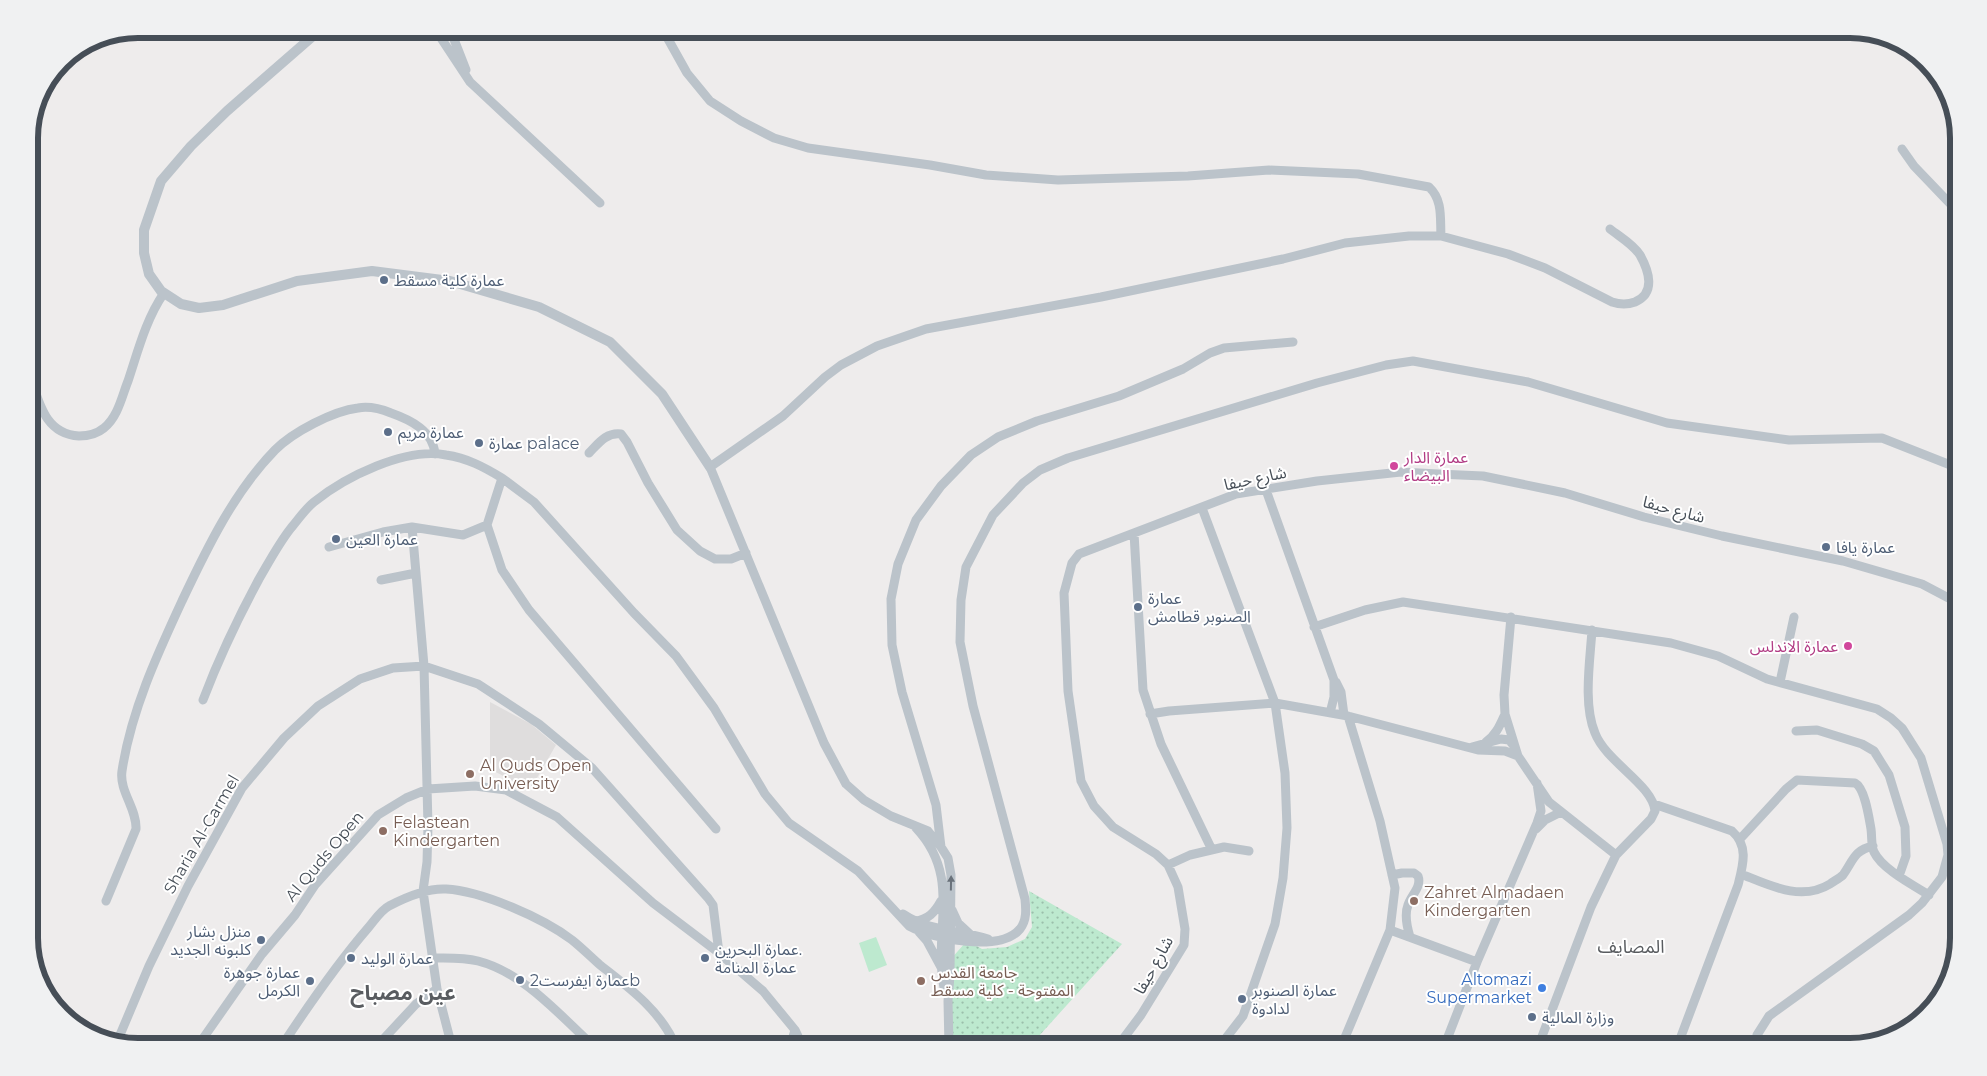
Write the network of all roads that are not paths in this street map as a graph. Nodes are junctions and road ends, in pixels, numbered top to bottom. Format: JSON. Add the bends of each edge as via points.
{"nodes":[{"id":1,"x":311,"y":38,"type":"edge"},
{"id":2,"x":441,"y":38,"type":"edge"},
{"id":3,"x":453,"y":38,"type":"edge"},
{"id":4,"x":668,"y":38,"type":"edge"},
{"id":5,"x":470,"y":82,"type":"junction"},
{"id":6,"x":1902,"y":149,"type":"dead end"},
{"id":7,"x":600,"y":203,"type":"dead end"},
{"id":8,"x":1949,"y":203,"type":"edge"},
{"id":9,"x":1610,"y":229,"type":"dead end"},
{"id":10,"x":1441,"y":236,"type":"junction"},
{"id":11,"x":164,"y":293,"type":"junction"},
{"id":12,"x":1293,"y":342,"type":"dead end"},
{"id":13,"x":38,"y":396,"type":"edge"},
{"id":14,"x":589,"y":453,"type":"dead end"},
{"id":15,"x":435,"y":454,"type":"junction"},
{"id":16,"x":1949,"y":465,"type":"edge"},
{"id":17,"x":710,"y":466,"type":"junction"},
{"id":18,"x":502,"y":478,"type":"junction"},
{"id":19,"x":1266,"y":490,"type":"junction"},
{"id":20,"x":1202,"y":508,"type":"junction"},
{"id":21,"x":487,"y":526,"type":"junction"},
{"id":22,"x":412,"y":527,"type":"junction"},
{"id":23,"x":1134,"y":533,"type":"junction"},
{"id":24,"x":329,"y":547,"type":"dead end"},
{"id":25,"x":746,"y":553,"type":"junction"},
{"id":26,"x":416,"y":573,"type":"junction"},
{"id":27,"x":381,"y":580,"type":"dead end"},
{"id":28,"x":1950,"y":599,"type":"edge"},
{"id":29,"x":1511,"y":617,"type":"junction"},
{"id":30,"x":1794,"y":617,"type":"dead end"},
{"id":31,"x":1314,"y":627,"type":"junction"},
{"id":32,"x":1592,"y":630,"type":"junction"},
{"id":33,"x":424,"y":666,"type":"junction"},
{"id":34,"x":1334,"y":680,"type":"junction"},
{"id":35,"x":1780,"y":682,"type":"junction"},
{"id":36,"x":203,"y":700,"type":"dead end"},
{"id":37,"x":1275,"y":703,"type":"junction"},
{"id":38,"x":1330,"y":713,"type":"junction"},
{"id":39,"x":1150,"y":714,"type":"junction"},
{"id":40,"x":1505,"y":714,"type":"junction"},
{"id":41,"x":1346,"y":716,"type":"junction"},
{"id":42,"x":1796,"y":731,"type":"dead end"},
{"id":43,"x":1485,"y":743,"type":"junction"},
{"id":44,"x":1469,"y":747,"type":"junction"},
{"id":45,"x":1515,"y":747,"type":"junction"},
{"id":46,"x":1518,"y":756,"type":"junction"},
{"id":47,"x":1537,"y":783,"type":"junction"},
{"id":48,"x":428,"y":789,"type":"junction"},
{"id":49,"x":1654,"y":804,"type":"junction"},
{"id":50,"x":1561,"y":812,"type":"junction"},
{"id":51,"x":910,"y":823,"type":"junction"},
{"id":52,"x":716,"y":829,"type":"dead end"},
{"id":53,"x":1532,"y":832,"type":"junction"},
{"id":54,"x":1740,"y":839,"type":"junction"},
{"id":55,"x":1872,"y":846,"type":"junction"},
{"id":56,"x":941,"y":847,"type":"junction"},
{"id":57,"x":1212,"y":850,"type":"junction"},
{"id":58,"x":1249,"y":851,"type":"dead end"},
{"id":59,"x":1616,"y":855,"type":"junction"},
{"id":60,"x":1168,"y":865,"type":"junction"},
{"id":61,"x":1741,"y":874,"type":"junction"},
{"id":62,"x":1392,"y":875,"type":"junction"},
{"id":63,"x":1899,"y":876,"type":"junction"},
{"id":64,"x":423,"y":892,"type":"junction"},
{"id":65,"x":1928,"y":895,"type":"junction"},
{"id":66,"x":943,"y":899,"type":"junction"},
{"id":67,"x":106,"y":900,"type":"dead end"},
{"id":68,"x":888,"y":902,"type":"junction"},
{"id":69,"x":950,"y":906,"type":"junction"},
{"id":70,"x":913,"y":921,"type":"junction"},
{"id":71,"x":1390,"y":930,"type":"junction"},
{"id":72,"x":919,"y":931,"type":"junction"},
{"id":73,"x":946,"y":934,"type":"junction"},
{"id":74,"x":1410,"y":937,"type":"junction"},
{"id":75,"x":971,"y":938,"type":"junction"},
{"id":76,"x":719,"y":953,"type":"junction"},
{"id":77,"x":431,"y":958,"type":"junction"},
{"id":78,"x":950,"y":960,"type":"junction"},
{"id":79,"x":1477,"y":962,"type":"junction"},
{"id":80,"x":942,"y":971,"type":"junction"},
{"id":81,"x":437,"y":989,"type":"junction"},
{"id":82,"x":948,"y":1001,"type":"junction"},
{"id":83,"x":795,"y":1030,"type":"junction"},
{"id":84,"x":119,"y":1037,"type":"edge"},
{"id":85,"x":203,"y":1038,"type":"edge"},
{"id":86,"x":287,"y":1038,"type":"edge"},
{"id":87,"x":384,"y":1038,"type":"edge"},
{"id":88,"x":450,"y":1038,"type":"edge"},
{"id":89,"x":585,"y":1038,"type":"edge"},
{"id":90,"x":673,"y":1038,"type":"edge"},
{"id":91,"x":793,"y":1038,"type":"edge"},
{"id":92,"x":799,"y":1038,"type":"edge"},
{"id":93,"x":950,"y":1038,"type":"edge"},
{"id":94,"x":1124,"y":1038,"type":"edge"},
{"id":95,"x":1226,"y":1038,"type":"edge"},
{"id":96,"x":1345,"y":1038,"type":"edge"},
{"id":97,"x":1447,"y":1038,"type":"edge"},
{"id":98,"x":1541,"y":1038,"type":"edge"},
{"id":99,"x":1680,"y":1038,"type":"edge"},
{"id":100,"x":1756,"y":1038,"type":"edge"}],
"edges":[{"from":1,"to":11,"type":"street","via":[[227,111],[161,181],[144,230],[144,253],[150,274]]},
{"from":2,"to":5,"type":"street"},
{"from":3,"to":5,"type":"street"},
{"from":4,"to":10,"type":"street","via":[[687,72],[710,101],[774,138],[808,148],[986,175],[1058,180],[1269,170],[1358,174],[1429,187],[1440,204]]},
{"from":5,"to":7,"type":"street"},
{"from":6,"to":8,"type":"street"},
{"from":9,"to":10,"type":"street","via":[[1639,254],[1649,276],[1648,293],[1631,304],[1612,302],[1545,268],[1508,254]]},
{"from":10,"to":17,"type":"street","via":[[1345,243],[1111,295],[926,329],[877,346],[841,365],[783,416]]},
{"from":11,"to":13,"type":"street","via":[[148,322],[120,403],[104,429],[85,436],[64,433],[46,417]]},
{"from":11,"to":17,"type":"street","via":[[181,304],[198,308],[223,305],[297,282],[372,271],[450,281],[539,307],[610,342],[662,394]]},
{"from":12,"to":56,"type":"street","via":[[1224,348],[1119,396],[1037,421],[998,437],[971,455],[941,486],[916,520],[898,564],[890,600],[892,645],[902,692],[936,805]]},
{"from":14,"to":25,"type":"street","via":[[605,437],[621,434],[677,530],[700,551],[715,559],[731,559]]},
{"from":15,"to":18,"type":"street","via":[[480,464]]},
{"from":15,"to":36,"type":"street","via":[[403,457],[381,464],[313,503],[290,529],[265,568],[217,664]]},
{"from":15,"to":67,"type":"street","via":[[432,439],[415,424],[379,409],[360,407],[342,411],[292,436],[276,448],[258,469],[197,571],[150,670],[122,773],[125,791],[137,819],[136,829]]},
{"from":16,"to":75,"type":"street","via":[[1882,438],[1789,440],[1667,423],[1528,382],[1413,361],[1317,383],[1068,458],[1040,470],[993,515],[966,567],[961,600],[960,642],[973,706],[1025,899],[1026,914],[1021,928],[1010,938],[993,941]]},
{"from":17,"to":25,"type":"street"},
{"from":18,"to":21,"type":"street"},
{"from":18,"to":68,"type":"street","via":[[534,502],[676,656],[714,708],[765,794],[789,823],[858,871]]},
{"from":19,"to":20,"type":"street","name":"شارع حيفا","via":[[1236,494]]},
{"from":19,"to":28,"type":"street","name":"شارع حيفا","via":[[1401,472],[1483,476],[1565,494],[1722,536],[1843,561],[1922,584]]},
{"from":19,"to":31,"type":"street"},
{"from":20,"to":23,"type":"street","name":"شارع حيفا"},
{"from":20,"to":37,"type":"street"},
{"from":21,"to":22,"type":"street","via":[[463,535]]},
{"from":21,"to":52,"type":"street","via":[[502,570],[528,610]]},
{"from":22,"to":24,"type":"street"},
{"from":22,"to":26,"type":"street"},
{"from":23,"to":39,"type":"street","via":[[1143,690]]},
{"from":23,"to":60,"type":"street","name":"شارع حيفا","via":[[1079,554],[1072,563],[1064,593],[1068,691],[1081,781],[1094,806],[1113,826]]},
{"from":25,"to":51,"type":"street","via":[[824,742],[846,784],[864,800]]},
{"from":26,"to":27,"type":"street"},
{"from":26,"to":33,"type":"street"},
{"from":29,"to":31,"type":"street","via":[[1403,602],[1365,610]]},
{"from":29,"to":32,"type":"street"},
{"from":29,"to":40,"type":"street"},
{"from":30,"to":35,"type":"street"},
{"from":31,"to":34,"type":"street"},
{"from":32,"to":35,"type":"street","via":[[1671,643],[1718,656]]},
{"from":32,"to":49,"type":"street","via":[[1589,708],[1595,735],[1606,753],[1651,797]]},
{"from":33,"to":48,"type":"street"},
{"from":33,"to":76,"type":"street","via":[[478,684],[540,724],[592,768],[713,905]]},
{"from":33,"to":84,"type":"street","name":"Sharia Al-Carmel","via":[[393,668],[360,679],[318,706],[284,738],[242,788],[188,886]]},
{"from":34,"to":38,"type":"street"},
{"from":34,"to":41,"type":"street","via":[[1341,692]]},
{"from":35,"to":65,"type":"street","via":[[1877,709],[1902,728],[1912,741],[1921,758],[1947,844],[1948,855],[1942,877]]},
{"from":37,"to":38,"type":"street"},
{"from":37,"to":39,"type":"street"},
{"from":37,"to":95,"type":"street","via":[[1285,772],[1287,828],[1282,878],[1275,924],[1243,1016]]},
{"from":38,"to":41,"type":"street"},
{"from":39,"to":57,"type":"street","via":[[1160,744]]},
{"from":40,"to":43,"type":"street","via":[[1500,727]]},
{"from":40,"to":45,"type":"street"},
{"from":41,"to":44,"type":"street"},
{"from":41,"to":62,"type":"street","via":[[1380,821]]},
{"from":42,"to":63,"type":"street","via":[[1817,730],[1874,750],[1888,775],[1906,827],[1906,856]]},
{"from":43,"to":44,"type":"street"},
{"from":43,"to":45,"type":"street","via":[[1509,740]]},
{"from":44,"to":46,"type":"street","via":[[1505,751]]},
{"from":45,"to":46,"type":"street"},
{"from":46,"to":47,"type":"street"},
{"from":47,"to":50,"type":"street","via":[[1549,802]]},
{"from":47,"to":53,"type":"street","via":[[1541,811]]},
{"from":48,"to":64,"type":"street","via":[[427,862]]},
{"from":48,"to":76,"type":"street","name":"Al Quds Open","via":[[475,786],[506,790],[557,817],[653,903]]},
{"from":48,"to":85,"type":"street","name":"Al Quds Open","via":[[378,814],[315,885]]},
{"from":49,"to":54,"type":"street","via":[[1732,831]]},
{"from":49,"to":59,"type":"street","via":[[1651,819]]},
{"from":50,"to":53,"type":"street"},
{"from":50,"to":59,"type":"street"},
{"from":51,"to":56,"type":"street","via":[[928,832]]},
{"from":51,"to":66,"type":"street","via":[[934,851],[943,881]]},
{"from":53,"to":79,"type":"street"},
{"from":54,"to":55,"type":"street","via":[[1797,780],[1855,783],[1863,791]]},
{"from":54,"to":61,"type":"street","via":[[1744,853]]},
{"from":55,"to":61,"type":"street","via":[[1860,850],[1841,876],[1808,892],[1790,892]]},
{"from":55,"to":63,"type":"street","via":[[1878,858]]},
{"from":69,"to":56,"type":"street","one_way":true,"via":[[951,875],[948,858]]},
{"from":57,"to":58,"type":"street","via":[[1224,847]]},
{"from":57,"to":60,"type":"street"},
{"from":59,"to":98,"type":"street","via":[[1591,907]]},
{"from":60,"to":94,"type":"street","name":"شارع حيفا","via":[[1178,887],[1185,929],[1184,945]]},
{"from":61,"to":99,"type":"street"},
{"from":62,"to":71,"type":"street","via":[[1395,888]]},
{"from":62,"to":74,"type":"street","via":[[1414,873],[1420,879],[1408,905],[1406,927]]},
{"from":63,"to":65,"type":"street"},
{"from":64,"to":77,"type":"street"},
{"from":64,"to":86,"type":"street","via":[[387,907],[350,949]]},
{"from":64,"to":90,"type":"street","via":[[447,889],[483,896],[527,914],[572,940],[653,1011]]},
{"from":65,"to":100,"type":"street","via":[[1909,915],[1769,1016]]},
{"from":66,"to":70,"type":"street","via":[[931,915]]},
{"from":66,"to":73,"type":"street"},
{"from":68,"to":70,"type":"street"},
{"from":68,"to":72,"type":"street","via":[[909,926]]},
{"from":69,"to":73,"type":"street"},
{"from":69,"to":75,"type":"street","via":[[958,923]]},
{"from":70,"to":73,"type":"street"},
{"from":71,"to":74,"type":"street"},
{"from":71,"to":96,"type":"street"},
{"from":72,"to":73,"type":"street"},
{"from":72,"to":80,"type":"street"},
{"from":73,"to":75,"type":"street"},
{"from":73,"to":78,"type":"street"},
{"from":73,"to":80,"type":"street"},
{"from":74,"to":79,"type":"street"},
{"from":75,"to":78,"type":"street","via":[[954,950]]},
{"from":76,"to":83,"type":"street","name":"Al Quds Open","via":[[764,991]]},
{"from":77,"to":81,"type":"street"},
{"from":77,"to":89,"type":"street","via":[[462,958],[501,970],[545,1001]]},
{"from":78,"to":82,"type":"street"},
{"from":79,"to":97,"type":"street"},
{"from":80,"to":82,"type":"street"},
{"from":81,"to":87,"type":"street","via":[[416,1004]]},
{"from":81,"to":88,"type":"street"},
{"from":82,"to":93,"type":"street"},
{"from":83,"to":91,"type":"street"},
{"from":83,"to":92,"type":"street"}]}
